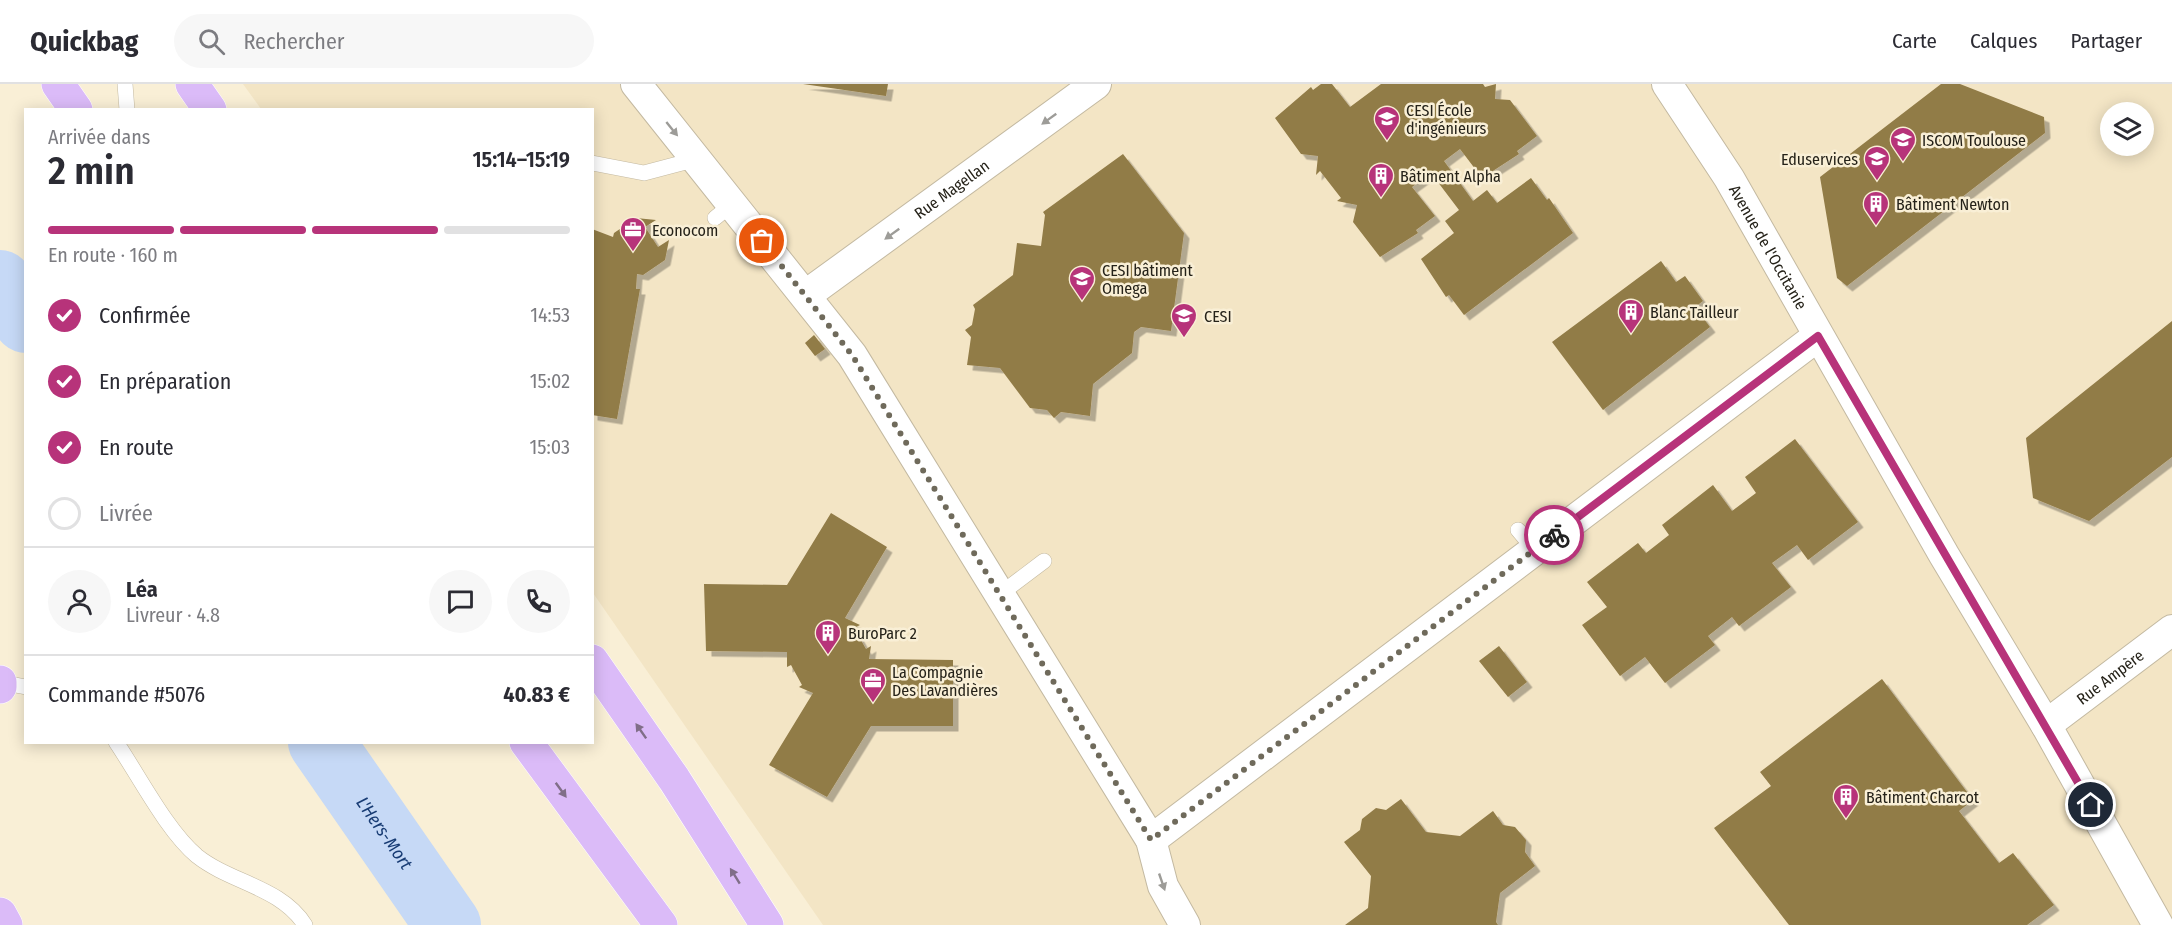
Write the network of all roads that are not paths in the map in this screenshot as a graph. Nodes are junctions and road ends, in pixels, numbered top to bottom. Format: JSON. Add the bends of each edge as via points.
{"nodes":[{"id":1,"x":58,"y":84,"type":"edge"},
{"id":2,"x":125,"y":84,"type":"edge"},
{"id":3,"x":192,"y":84,"type":"edge"},
{"id":4,"x":636,"y":84,"type":"edge"},
{"id":5,"x":1096,"y":84,"type":"edge"},
{"id":6,"x":1667,"y":84,"type":"edge"},
{"id":7,"x":75,"y":108,"type":"edge"},
{"id":8,"x":127,"y":108,"type":"edge"},
{"id":9,"x":209,"y":108,"type":"edge"},
{"id":10,"x":696,"y":159,"type":"junction"},
{"id":11,"x":594,"y":163,"type":"edge"},
{"id":12,"x":806,"y":295,"type":"junction"},
{"id":13,"x":1818,"y":336,"type":"junction"},
{"id":14,"x":1044,"y":561,"type":"dead end"},
{"id":15,"x":999,"y":595,"type":"junction"},
{"id":16,"x":2172,"y":630,"type":"edge"},
{"id":17,"x":594,"y":664,"type":"edge"},
{"id":18,"x":0,"y":682,"type":"edge"},
{"id":19,"x":0,"y":687,"type":"edge"},
{"id":20,"x":24,"y":687,"type":"edge"},
{"id":21,"x":2046,"y":725,"type":"junction"},
{"id":22,"x":117,"y":744,"type":"edge"},
{"id":23,"x":527,"y":744,"type":"edge"},
{"id":24,"x":1151,"y":840,"type":"junction"},
{"id":25,"x":0,"y":914,"type":"edge"},
{"id":26,"x":6,"y":925,"type":"edge"},
{"id":27,"x":305,"y":925,"type":"edge"},
{"id":28,"x":661,"y":925,"type":"edge"},
{"id":29,"x":767,"y":925,"type":"edge"},
{"id":30,"x":1185,"y":925,"type":"edge"},
{"id":31,"x":2158,"y":925,"type":"edge"}],
"edges":[{"from":1,"to":7,"type":"highway"},
{"from":2,"to":8,"type":"lane"},
{"from":3,"to":9,"type":"highway"},
{"from":4,"to":10,"type":"street","one_way":true},
{"from":5,"to":12,"type":"street","name":"Rue Magellan","one_way":true},
{"from":6,"to":13,"type":"street","name":"Avenue de l'Occitanie","via":[[1722,165]]},
{"from":10,"to":11,"type":"lane","via":[[644,173]]},
{"from":10,"to":12,"type":"street","via":[[723,211]]},
{"from":12,"to":15,"type":"street","via":[[852,355]]},
{"from":13,"to":21,"type":"street","name":"Avenue de l'Occitanie"},
{"from":13,"to":24,"type":"street","via":[[1526,540]]},
{"from":14,"to":15,"type":"lane"},
{"from":15,"to":24,"type":"street"},
{"from":16,"to":21,"type":"street","name":"Rue Ampère"},
{"from":29,"to":17,"type":"highway","one_way":true,"via":[[674,779]]},
{"from":18,"to":19,"type":"highway"},
{"from":18,"to":20,"type":"lane"},
{"from":21,"to":31,"type":"street","name":"Avenue de l'Occitanie"},
{"from":22,"to":27,"type":"lane","via":[[179,838],[197,856],[283,900]]},
{"from":23,"to":28,"type":"highway","one_way":true},
{"from":24,"to":30,"type":"street","one_way":true,"via":[[1163,886]]},
{"from":25,"to":26,"type":"highway"}]}
